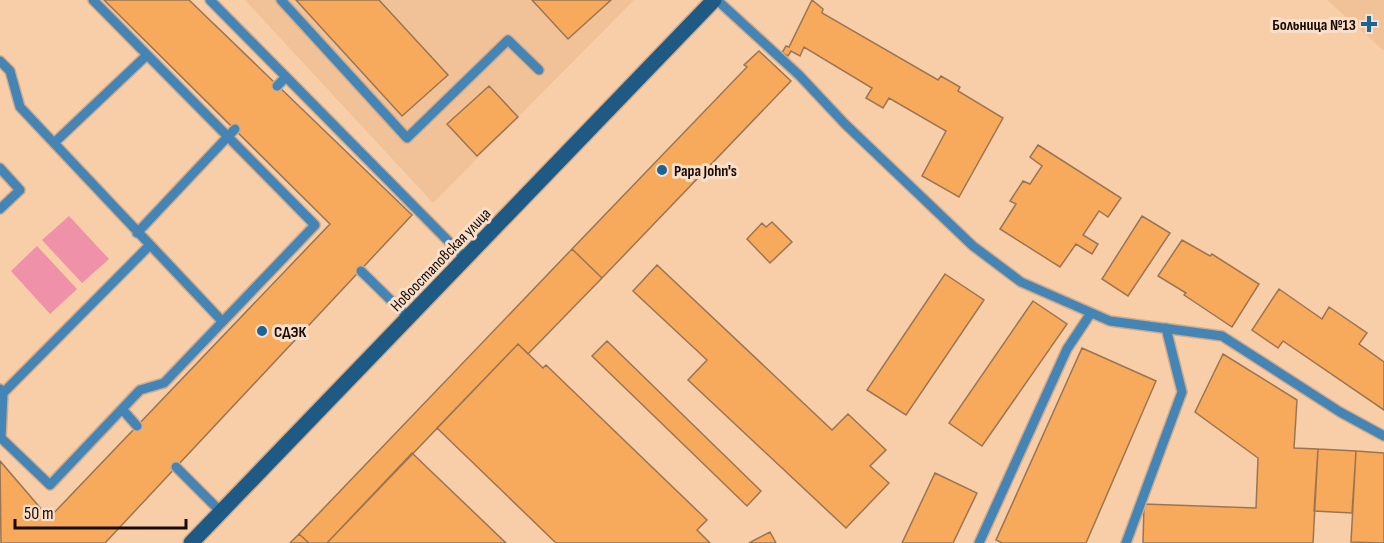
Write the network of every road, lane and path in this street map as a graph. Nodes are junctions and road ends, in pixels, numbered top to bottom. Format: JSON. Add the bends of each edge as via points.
{"nodes":[{"id":1,"x":93,"y":0,"type":"edge"},
{"id":2,"x":210,"y":0,"type":"edge"},
{"id":3,"x":281,"y":0,"type":"edge"},
{"id":4,"x":715,"y":0,"type":"edge"},
{"id":5,"x":147,"y":55,"type":"junction"},
{"id":6,"x":0,"y":61,"type":"edge"},
{"id":7,"x":539,"y":70,"type":"dead end"},
{"id":8,"x":286,"y":77,"type":"junction"},
{"id":9,"x":277,"y":86,"type":"dead end"},
{"id":10,"x":235,"y":129,"type":"dead end"},
{"id":11,"x":228,"y":137,"type":"junction"},
{"id":12,"x":54,"y":143,"type":"junction"},
{"id":13,"x":0,"y":168,"type":"edge"},
{"id":14,"x":0,"y":209,"type":"edge"},
{"id":15,"x":137,"y":232,"type":"junction"},
{"id":16,"x":150,"y":245,"type":"junction"},
{"id":17,"x":465,"y":258,"type":"junction"},
{"id":18,"x":361,"y":270,"type":"dead end"},
{"id":19,"x":1091,"y":313,"type":"junction"},
{"id":20,"x":408,"y":317,"type":"junction"},
{"id":21,"x":222,"y":321,"type":"junction"},
{"id":22,"x":1166,"y":328,"type":"junction"},
{"id":23,"x":2,"y":391,"type":"edge"},
{"id":24,"x":122,"y":409,"type":"junction"},
{"id":25,"x":137,"y":426,"type":"dead end"},
{"id":26,"x":1384,"y":436,"type":"edge"},
{"id":27,"x":0,"y":438,"type":"edge"},
{"id":28,"x":176,"y":467,"type":"dead end"},
{"id":29,"x":221,"y":512,"type":"junction"},
{"id":30,"x":191,"y":543,"type":"edge"},
{"id":31,"x":979,"y":543,"type":"edge"},
{"id":32,"x":1126,"y":543,"type":"edge"}],
"edges":[{"from":1,"to":5,"type":"lane"},
{"from":2,"to":8,"type":"lane"},
{"from":3,"to":7,"type":"lane","via":[[407,138],[507,40]]},
{"from":4,"to":17,"type":"main road","name":"Новоостаповская улица"},
{"from":4,"to":19,"type":"lane","via":[[799,75],[973,246],[1021,282]]},
{"from":5,"to":11,"type":"lane"},
{"from":5,"to":12,"type":"lane"},
{"from":6,"to":12,"type":"lane","via":[[10,71],[20,108]]},
{"from":8,"to":9,"type":"lane"},
{"from":8,"to":17,"type":"lane"},
{"from":10,"to":11,"type":"lane"},
{"from":11,"to":15,"type":"lane"},
{"from":11,"to":21,"type":"lane","via":[[315,225]]},
{"from":12,"to":15,"type":"lane"},
{"from":13,"to":14,"type":"lane","via":[[20,190]]},
{"from":15,"to":16,"type":"lane"},
{"from":16,"to":21,"type":"lane"},
{"from":16,"to":23,"type":"lane"},
{"from":17,"to":20,"type":"main road","name":"Новоостаповская улица"},
{"from":18,"to":20,"type":"lane"},
{"from":19,"to":22,"type":"lane","via":[[1110,321]]},
{"from":19,"to":31,"type":"lane","via":[[1067,349]]},
{"from":20,"to":29,"type":"main road","name":"Новоостаповская улица"},
{"from":21,"to":24,"type":"lane","via":[[164,383],[140,390]]},
{"from":22,"to":26,"type":"lane","via":[[1222,336]]},
{"from":22,"to":32,"type":"lane","via":[[1182,392]]},
{"from":23,"to":27,"type":"lane"},
{"from":24,"to":25,"type":"lane"},
{"from":24,"to":27,"type":"lane","via":[[50,485]]},
{"from":28,"to":29,"type":"lane"},
{"from":29,"to":30,"type":"main road","name":"Новоостаповская улица"}]}
